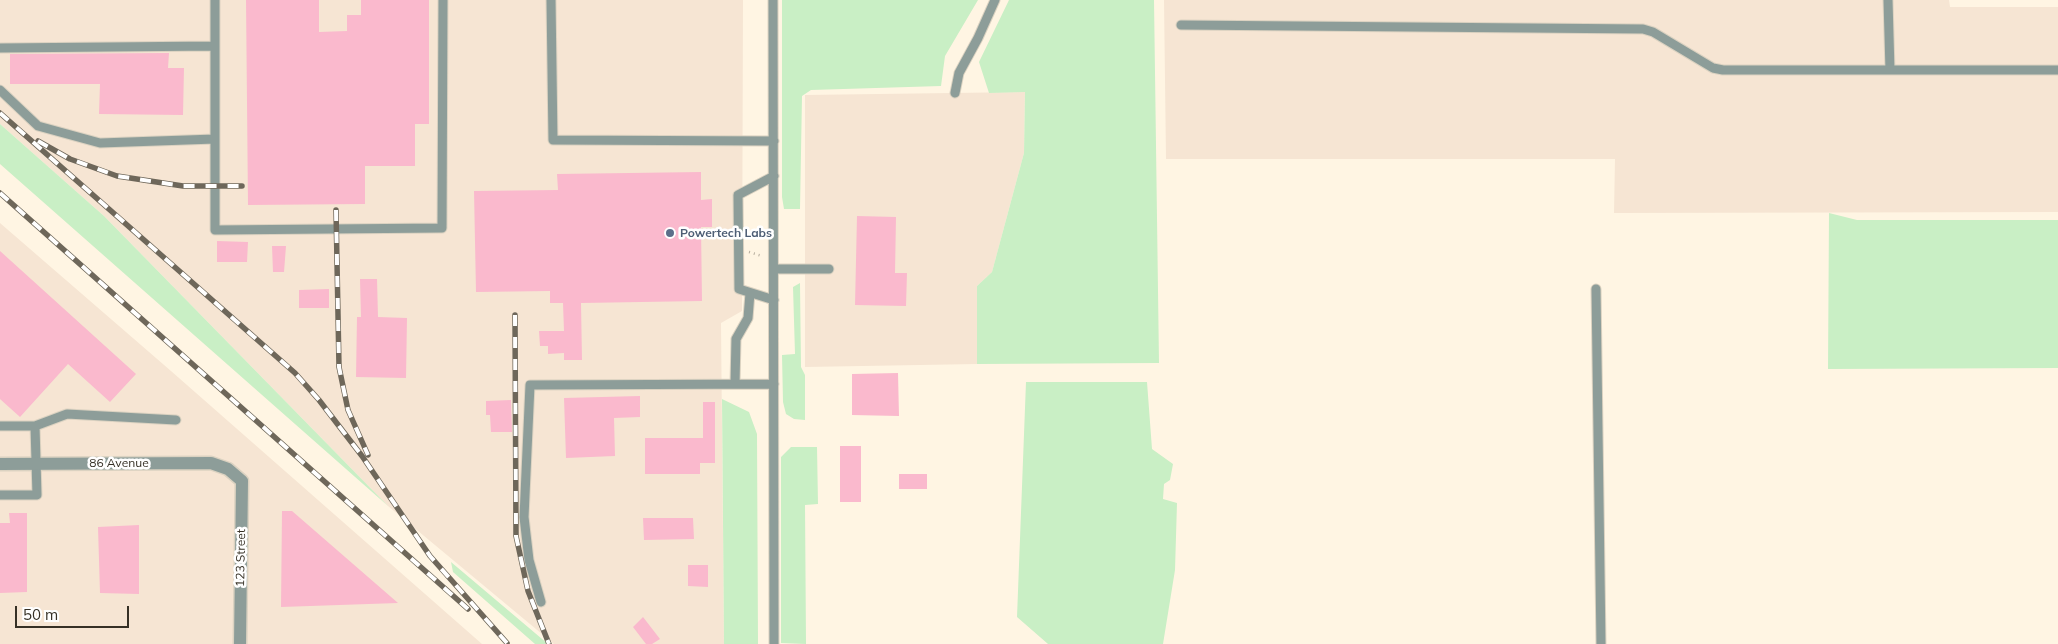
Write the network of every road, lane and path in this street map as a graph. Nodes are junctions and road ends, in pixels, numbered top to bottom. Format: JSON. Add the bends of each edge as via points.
{"nodes":[{"id":1,"x":215,"y":0,"type":"edge"},
{"id":2,"x":443,"y":0,"type":"edge"},
{"id":3,"x":551,"y":0,"type":"edge"},
{"id":4,"x":774,"y":0,"type":"edge"},
{"id":5,"x":995,"y":0,"type":"edge"},
{"id":6,"x":1888,"y":0,"type":"edge"},
{"id":7,"x":1181,"y":25,"type":"dead end"},
{"id":8,"x":215,"y":46,"type":"junction"},
{"id":9,"x":0,"y":48,"type":"edge"},
{"id":10,"x":1890,"y":70,"type":"junction"},
{"id":11,"x":2058,"y":70,"type":"edge"},
{"id":12,"x":0,"y":90,"type":"edge"},
{"id":13,"x":955,"y":93,"type":"dead end"},
{"id":14,"x":215,"y":139,"type":"junction"},
{"id":15,"x":774,"y":141,"type":"junction"},
{"id":16,"x":774,"y":176,"type":"junction"},
{"id":17,"x":739,"y":246,"type":"junction"},
{"id":18,"x":774,"y":252,"type":"junction"},
{"id":19,"x":774,"y":269,"type":"junction"},
{"id":20,"x":829,"y":269,"type":"dead end"},
{"id":21,"x":1596,"y":289,"type":"dead end"},
{"id":22,"x":750,"y":293,"type":"junction"},
{"id":23,"x":774,"y":300,"type":"junction"},
{"id":24,"x":735,"y":384,"type":"junction"},
{"id":25,"x":774,"y":384,"type":"junction"},
{"id":26,"x":176,"y":420,"type":"dead end"},
{"id":27,"x":0,"y":426,"type":"edge"},
{"id":28,"x":35,"y":426,"type":"junction"},
{"id":29,"x":0,"y":464,"type":"edge"},
{"id":30,"x":36,"y":464,"type":"junction"},
{"id":31,"x":236,"y":475,"type":"joint"},
{"id":32,"x":0,"y":495,"type":"edge"},
{"id":33,"x":541,"y":602,"type":"dead end"},
{"id":34,"x":240,"y":644,"type":"edge"},
{"id":35,"x":774,"y":644,"type":"edge"},
{"id":36,"x":1600,"y":644,"type":"edge"}],
"edges":[{"from":1,"to":8,"type":"lane"},
{"from":2,"to":14,"type":"lane","via":[[442,228],[215,230]]},
{"from":3,"to":15,"type":"lane","via":[[553,140]]},
{"from":4,"to":15,"type":"lane"},
{"from":5,"to":13,"type":"lane","via":[[959,72]]},
{"from":6,"to":10,"type":"lane"},
{"from":7,"to":10,"type":"lane","via":[[1644,29],[1713,68],[1723,70]]},
{"from":8,"to":9,"type":"lane"},
{"from":8,"to":14,"type":"lane"},
{"from":10,"to":11,"type":"lane"},
{"from":12,"to":14,"type":"lane","via":[[38,126],[100,143]]},
{"from":15,"to":16,"type":"lane"},
{"from":16,"to":17,"type":"lane","via":[[738,196]]},
{"from":16,"to":18,"type":"lane"},
{"from":17,"to":18,"type":"path","via":[[760,257]]},
{"from":17,"to":22,"type":"lane","via":[[739,289]]},
{"from":18,"to":19,"type":"lane"},
{"from":19,"to":20,"type":"lane"},
{"from":19,"to":23,"type":"lane"},
{"from":21,"to":36,"type":"lane"},
{"from":22,"to":23,"type":"lane"},
{"from":22,"to":24,"type":"lane","via":[[748,318],[736,339]]},
{"from":23,"to":25,"type":"lane"},
{"from":24,"to":25,"type":"lane"},
{"from":24,"to":33,"type":"lane","via":[[530,385],[524,518],[529,560]]},
{"from":25,"to":35,"type":"lane"},
{"from":26,"to":28,"type":"lane","via":[[67,414]]},
{"from":27,"to":28,"type":"lane"},
{"from":28,"to":30,"type":"lane"},
{"from":29,"to":30,"type":"street","name":"86 Avenue"},
{"from":30,"to":31,"type":"street","name":"86 Avenue","via":[[211,463]]},
{"from":30,"to":32,"type":"lane","via":[[37,494]]},
{"from":31,"to":34,"type":"street","name":"123 Street","via":[[242,481]]}]}
